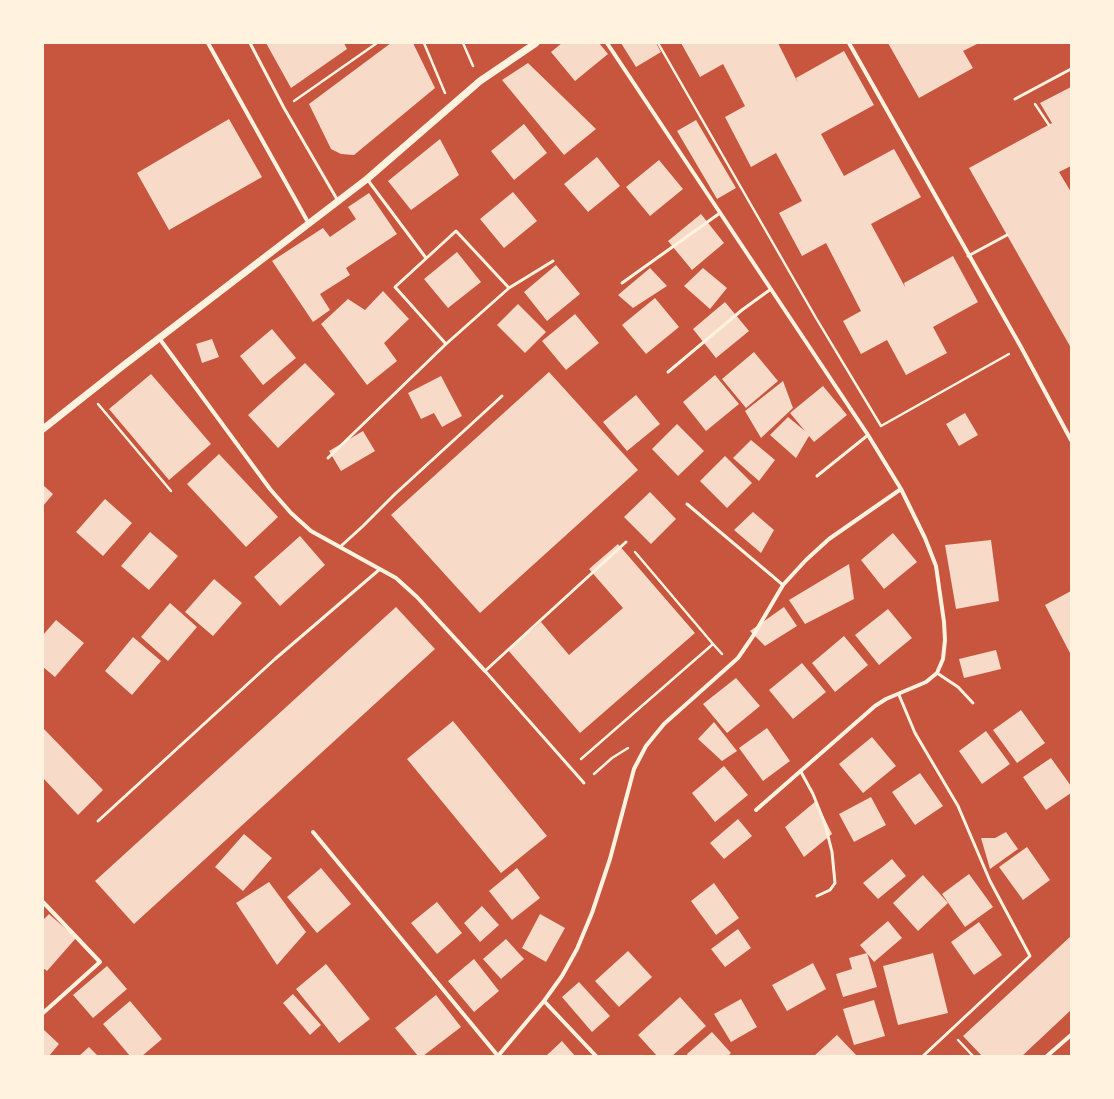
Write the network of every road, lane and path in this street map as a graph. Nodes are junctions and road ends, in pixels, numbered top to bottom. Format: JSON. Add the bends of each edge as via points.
{"nodes":[{"id":1,"x":208,"y":43,"type":"edge"},
{"id":2,"x":250,"y":43,"type":"edge"},
{"id":3,"x":377,"y":43,"type":"edge"},
{"id":4,"x":424,"y":43,"type":"edge"},
{"id":5,"x":463,"y":43,"type":"edge"},
{"id":6,"x":536,"y":43,"type":"edge"},
{"id":7,"x":607,"y":43,"type":"edge"},
{"id":8,"x":658,"y":43,"type":"edge"},
{"id":9,"x":849,"y":43,"type":"edge"},
{"id":10,"x":1071,"y":69,"type":"edge"},
{"id":11,"x":480,"y":82,"type":"junction"},
{"id":12,"x":1028,"y":92,"type":"junction"},
{"id":13,"x":1015,"y":99,"type":"dead end"},
{"id":14,"x":450,"y":106,"type":"junction"},
{"id":15,"x":284,"y":108,"type":"junction"},
{"id":16,"x":1049,"y":125,"type":"dead end"},
{"id":17,"x":367,"y":179,"type":"junction"},
{"id":18,"x":338,"y":201,"type":"junction"},
{"id":19,"x":720,"y":213,"type":"junction"},
{"id":20,"x":309,"y":224,"type":"junction"},
{"id":21,"x":1007,"y":235,"type":"dead end"},
{"id":22,"x":968,"y":256,"type":"junction"},
{"id":23,"x":426,"y":258,"type":"junction"},
{"id":24,"x":553,"y":261,"type":"dead end"},
{"id":25,"x":622,"y":283,"type":"dead end"},
{"id":26,"x":509,"y":288,"type":"junction"},
{"id":27,"x":771,"y":289,"type":"junction"},
{"id":28,"x":159,"y":338,"type":"junction"},
{"id":29,"x":446,"y":344,"type":"junction"},
{"id":30,"x":998,"y":360,"type":"dead end"},
{"id":31,"x":668,"y":372,"type":"dead end"},
{"id":32,"x":88,"y":393,"type":"junction"},
{"id":33,"x":502,"y":396,"type":"dead end"},
{"id":34,"x":882,"y":426,"type":"junction"},
{"id":35,"x":43,"y":429,"type":"edge"},
{"id":36,"x":868,"y":435,"type":"junction"},
{"id":37,"x":1071,"y":440,"type":"edge"},
{"id":38,"x":328,"y":458,"type":"dead end"},
{"id":39,"x":817,"y":476,"type":"dead end"},
{"id":40,"x":901,"y":489,"type":"junction"},
{"id":41,"x":171,"y":491,"type":"dead end"},
{"id":42,"x":687,"y":504,"type":"dead end"},
{"id":43,"x":626,"y":542,"type":"joint"},
{"id":44,"x":340,"y":547,"type":"junction"},
{"id":45,"x":380,"y":569,"type":"junction"},
{"id":46,"x":783,"y":585,"type":"junction"},
{"id":47,"x":485,"y":671,"type":"junction"},
{"id":48,"x":937,"y":672,"type":"junction"},
{"id":49,"x":899,"y":695,"type":"junction"},
{"id":50,"x":973,"y":703,"type":"dead end"},
{"id":51,"x":632,"y":746,"type":"dead end"},
{"id":52,"x":588,"y":753,"type":"dead end"},
{"id":53,"x":801,"y":772,"type":"junction"},
{"id":54,"x":584,"y":783,"type":"joint"},
{"id":55,"x":756,"y":810,"type":"dead end"},
{"id":56,"x":98,"y":822,"type":"dead end"},
{"id":57,"x":313,"y":832,"type":"dead end"},
{"id":58,"x":816,"y":896,"type":"dead end"},
{"id":59,"x":43,"y":902,"type":"edge"},
{"id":60,"x":544,"y":1000,"type":"junction"},
{"id":61,"x":43,"y":1013,"type":"edge"},
{"id":62,"x":950,"y":1031,"type":"junction"},
{"id":63,"x":1071,"y":1035,"type":"edge"},
{"id":64,"x":498,"y":1056,"type":"edge"},
{"id":65,"x":596,"y":1056,"type":"edge"},
{"id":66,"x":923,"y":1056,"type":"edge"},
{"id":67,"x":973,"y":1056,"type":"edge"},
{"id":68,"x":1047,"y":1056,"type":"edge"}],
"edges":[{"from":1,"to":20,"type":"street"},
{"from":2,"to":15,"type":"lane"},
{"from":3,"to":15,"type":"path"},
{"from":4,"to":14,"type":"path"},
{"from":5,"to":11,"type":"path"},
{"from":6,"to":11,"type":"street"},
{"from":7,"to":19,"type":"street"},
{"from":8,"to":34,"type":"path","via":[[816,318]]},
{"from":9,"to":22,"type":"street"},
{"from":10,"to":12,"type":"lane"},
{"from":11,"to":14,"type":"street"},
{"from":12,"to":13,"type":"lane"},
{"from":12,"to":16,"type":"path"},
{"from":14,"to":17,"type":"street"},
{"from":15,"to":18,"type":"lane"},
{"from":17,"to":18,"type":"street"},
{"from":17,"to":23,"type":"lane"},
{"from":18,"to":20,"type":"street"},
{"from":19,"to":25,"type":"lane"},
{"from":19,"to":27,"type":"street"},
{"from":20,"to":28,"type":"street"},
{"from":21,"to":22,"type":"lane"},
{"from":22,"to":37,"type":"street"},
{"from":23,"to":26,"type":"lane","via":[[456,231]]},
{"from":23,"to":29,"type":"lane","via":[[395,287]]},
{"from":24,"to":26,"type":"lane"},
{"from":26,"to":29,"type":"lane"},
{"from":27,"to":31,"type":"lane"},
{"from":27,"to":36,"type":"street"},
{"from":28,"to":32,"type":"street"},
{"from":28,"to":44,"type":"street","via":[[274,494],[311,531]]},
{"from":29,"to":38,"type":"lane"},
{"from":30,"to":34,"type":"path"},
{"from":32,"to":35,"type":"street"},
{"from":32,"to":41,"type":"path"},
{"from":33,"to":44,"type":"lane"},
{"from":34,"to":36,"type":"path"},
{"from":36,"to":39,"type":"lane"},
{"from":36,"to":40,"type":"street"},
{"from":40,"to":46,"type":"street","via":[[830,539]]},
{"from":40,"to":48,"type":"street","via":[[936,566],[945,640],[943,659]]},
{"from":42,"to":46,"type":"lane"},
{"from":43,"to":47,"type":"lane"},
{"from":43,"to":52,"type":"path","via":[[713,644]]},
{"from":44,"to":45,"type":"street"},
{"from":45,"to":47,"type":"street","via":[[396,578],[417,597]]},
{"from":45,"to":56,"type":"lane","via":[[275,659]]},
{"from":46,"to":60,"type":"street","via":[[738,658],[664,724],[646,746],[634,769],[610,860],[592,913],[577,949],[562,976]]},
{"from":47,"to":54,"type":"lane"},
{"from":48,"to":49,"type":"street","via":[[926,682]]},
{"from":48,"to":50,"type":"lane"},
{"from":49,"to":53,"type":"street","via":[[875,706]]},
{"from":49,"to":62,"type":"lane","via":[[915,733],[958,806],[990,881],[1030,956]]},
{"from":51,"to":54,"type":"path","via":[[612,758]]},
{"from":53,"to":55,"type":"street"},
{"from":53,"to":58,"type":"lane","via":[[825,824],[832,852],[835,883],[830,890]]},
{"from":57,"to":64,"type":"street"},
{"from":59,"to":61,"type":"street","via":[[100,962]]},
{"from":60,"to":64,"type":"street"},
{"from":60,"to":65,"type":"street"},
{"from":62,"to":66,"type":"lane"},
{"from":62,"to":67,"type":"path"},
{"from":63,"to":68,"type":"street"}]}
